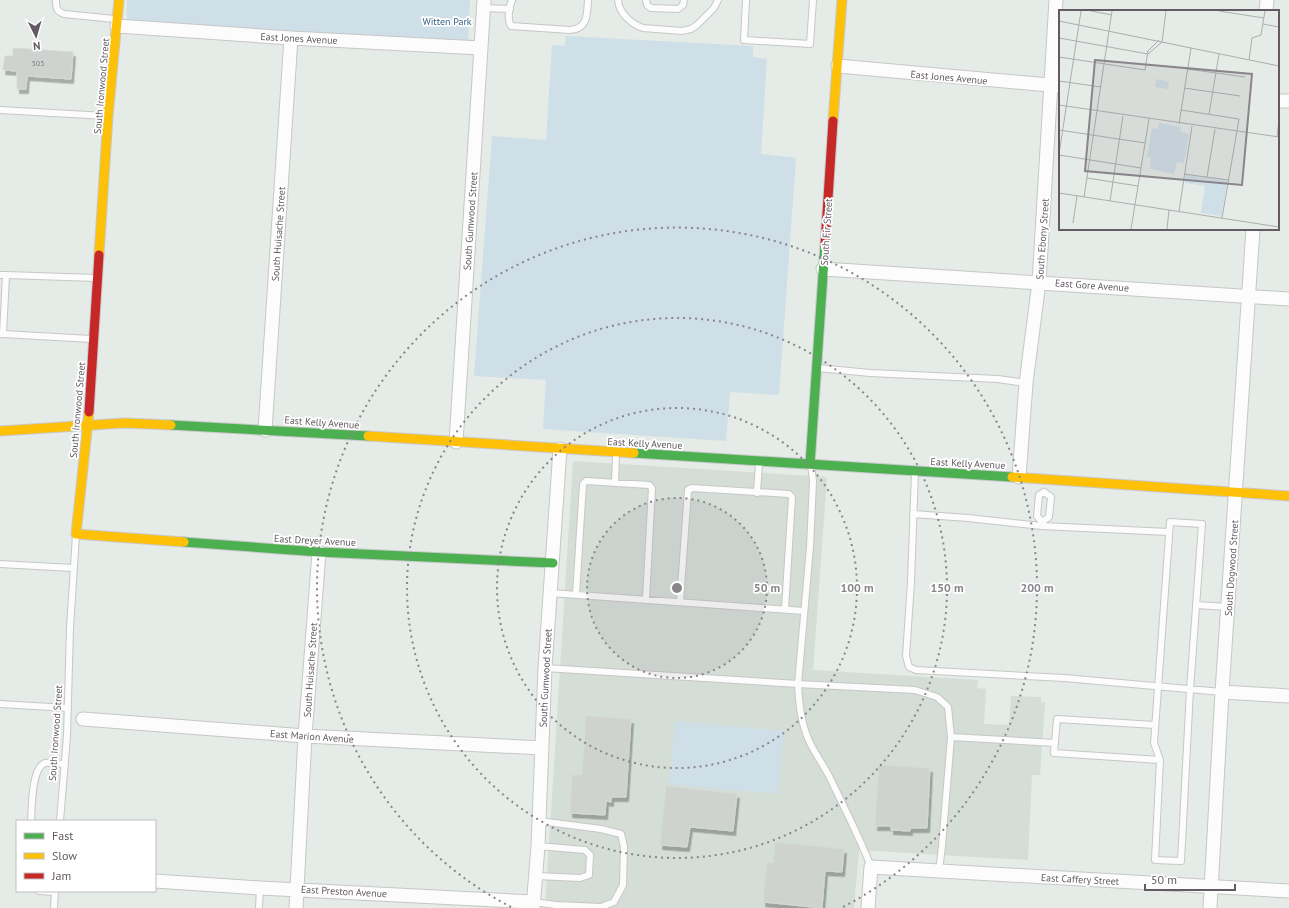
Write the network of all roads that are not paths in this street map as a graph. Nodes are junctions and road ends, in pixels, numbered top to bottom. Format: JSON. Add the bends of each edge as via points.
{"nodes":[{"id":1,"x":56,"y":0,"type":"edge"},
{"id":2,"x":119,"y":0,"type":"edge"},
{"id":3,"x":512,"y":0,"type":"edge"},
{"id":4,"x":588,"y":0,"type":"edge"},
{"id":5,"x":618,"y":0,"type":"edge"},
{"id":6,"x":646,"y":0,"type":"edge"},
{"id":7,"x":684,"y":0,"type":"edge"},
{"id":8,"x":718,"y":0,"type":"edge"},
{"id":9,"x":746,"y":0,"type":"edge"},
{"id":10,"x":813,"y":0,"type":"edge"},
{"id":11,"x":842,"y":0,"type":"edge"},
{"id":12,"x":1056,"y":0,"type":"edge"},
{"id":13,"x":1267,"y":0,"type":"edge"},
{"id":14,"x":484,"y":4,"type":"edge"},
{"id":15,"x":510,"y":10,"type":"junction"},
{"id":16,"x":1266,"y":10,"type":"edge"},
{"id":17,"x":118,"y":23,"type":"junction"},
{"id":18,"x":290,"y":38,"type":"junction"},
{"id":19,"x":481,"y":48,"type":"junction"},
{"id":20,"x":838,"y":66,"type":"junction"},
{"id":21,"x":1056,"y":86,"type":"edge"},
{"id":22,"x":0,"y":110,"type":"edge"},
{"id":23,"x":108,"y":116,"type":"junction"},
{"id":24,"x":1253,"y":230,"type":"edge"},
{"id":25,"x":823,"y":269,"type":"junction"},
{"id":26,"x":3,"y":275,"type":"edge"},
{"id":27,"x":98,"y":278,"type":"junction"},
{"id":28,"x":1039,"y":282,"type":"junction"},
{"id":29,"x":1249,"y":296,"type":"junction"},
{"id":30,"x":1289,"y":298,"type":"edge"},
{"id":31,"x":2,"y":334,"type":"edge"},
{"id":32,"x":94,"y":339,"type":"junction"},
{"id":33,"x":817,"y":368,"type":"junction"},
{"id":34,"x":1026,"y":383,"type":"junction"},
{"id":35,"x":88,"y":424,"type":"junction"},
{"id":36,"x":266,"y":430,"type":"junction"},
{"id":37,"x":0,"y":431,"type":"edge"},
{"id":38,"x":456,"y":442,"type":"junction"},
{"id":39,"x":560,"y":449,"type":"junction"},
{"id":40,"x":616,"y":452,"type":"junction"},
{"id":41,"x":759,"y":460,"type":"junction"},
{"id":42,"x":810,"y":464,"type":"junction"},
{"id":43,"x":915,"y":471,"type":"junction"},
{"id":44,"x":1019,"y":477,"type":"junction"},
{"id":45,"x":1046,"y":479,"type":"junction"},
{"id":46,"x":615,"y":483,"type":"junction"},
{"id":47,"x":756,"y":492,"type":"junction"},
{"id":48,"x":1044,"y":492,"type":"junction"},
{"id":49,"x":1236,"y":492,"type":"junction"},
{"id":50,"x":1289,"y":496,"type":"edge"},
{"id":51,"x":913,"y":514,"type":"junction"},
{"id":52,"x":1042,"y":524,"type":"junction"},
{"id":53,"x":1169,"y":532,"type":"junction"},
{"id":54,"x":76,"y":534,"type":"junction"},
{"id":55,"x":319,"y":552,"type":"junction"},
{"id":56,"x":553,"y":562,"type":"junction"},
{"id":57,"x":0,"y":564,"type":"edge"},
{"id":58,"x":73,"y":568,"type":"junction"},
{"id":59,"x":550,"y":593,"type":"junction"},
{"id":60,"x":576,"y":594,"type":"junction"},
{"id":61,"x":646,"y":599,"type":"junction"},
{"id":62,"x":680,"y":602,"type":"junction"},
{"id":63,"x":1196,"y":605,"type":"junction"},
{"id":64,"x":1228,"y":607,"type":"junction"},
{"id":65,"x":785,"y":609,"type":"junction"},
{"id":66,"x":804,"y":611,"type":"junction"},
{"id":67,"x":545,"y":668,"type":"junction"},
{"id":68,"x":798,"y":684,"type":"junction"},
{"id":69,"x":1158,"y":687,"type":"junction"},
{"id":70,"x":1190,"y":690,"type":"junction"},
{"id":71,"x":1222,"y":692,"type":"junction"},
{"id":72,"x":1289,"y":696,"type":"edge"},
{"id":73,"x":0,"y":704,"type":"edge"},
{"id":74,"x":68,"y":708,"type":"junction"},
{"id":75,"x":83,"y":719,"type":"dead end"},
{"id":76,"x":1155,"y":725,"type":"junction"},
{"id":77,"x":305,"y":736,"type":"junction"},
{"id":78,"x":951,"y":737,"type":"junction"},
{"id":79,"x":1055,"y":743,"type":"junction"},
{"id":80,"x":542,"y":748,"type":"junction"},
{"id":81,"x":1160,"y":760,"type":"junction"},
{"id":82,"x":65,"y":764,"type":"junction"},
{"id":83,"x":31,"y":820,"type":"edge"},
{"id":84,"x":60,"y":820,"type":"edge"},
{"id":85,"x":539,"y":821,"type":"junction"},
{"id":86,"x":538,"y":846,"type":"junction"},
{"id":87,"x":871,"y":866,"type":"junction"},
{"id":88,"x":939,"y":871,"type":"junction"},
{"id":89,"x":536,"y":876,"type":"junction"},
{"id":90,"x":156,"y":880,"type":"edge"},
{"id":91,"x":1211,"y":886,"type":"junction"},
{"id":92,"x":260,"y":888,"type":"junction"},
{"id":93,"x":298,"y":889,"type":"junction"},
{"id":94,"x":1289,"y":891,"type":"edge"},
{"id":95,"x":55,"y":892,"type":"edge"},
{"id":96,"x":533,"y":905,"type":"edge"},
{"id":97,"x":568,"y":907,"type":"edge"},
{"id":98,"x":54,"y":908,"type":"edge"},
{"id":99,"x":259,"y":908,"type":"edge"},
{"id":100,"x":296,"y":908,"type":"edge"},
{"id":101,"x":868,"y":908,"type":"edge"},
{"id":102,"x":1210,"y":908,"type":"edge"}],
"edges":[{"from":1,"to":17,"type":"lane","via":[[58,12]]},
{"from":2,"to":17,"type":"street","name":"South Ironwood Street"},
{"from":3,"to":15,"type":"lane"},
{"from":4,"to":15,"type":"lane","via":[[586,18],[576,30],[512,26],[509,21]]},
{"from":5,"to":8,"type":"lane","via":[[624,14],[638,26],[682,31],[697,25],[714,8]]},
{"from":6,"to":7,"type":"lane","via":[[651,8],[678,9]]},
{"from":9,"to":10,"type":"lane","via":[[744,40],[810,44]]},
{"from":11,"to":20,"type":"street","name":"South Fir Street"},
{"from":12,"to":21,"type":"street","name":"South Ebony Street"},
{"from":13,"to":16,"type":"street"},
{"from":14,"to":15,"type":"lane"},
{"from":14,"to":19,"type":"street","name":"South Gumwood Street"},
{"from":17,"to":18,"type":"street","name":"East Jones Avenue"},
{"from":17,"to":23,"type":"street","name":"South Ironwood Street"},
{"from":18,"to":19,"type":"street","name":"East Jones Avenue"},
{"from":18,"to":36,"type":"street","name":"South Huisache Street"},
{"from":19,"to":38,"type":"street","name":"South Gumwood Street"},
{"from":20,"to":21,"type":"street","name":"East Jones Avenue"},
{"from":20,"to":25,"type":"street","name":"South Fir Street"},
{"from":21,"to":28,"type":"street","name":"South Ebony Street"},
{"from":22,"to":23,"type":"lane"},
{"from":23,"to":27,"type":"street","name":"South Ironwood Street"},
{"from":24,"to":29,"type":"street","name":"South Dogwood Street"},
{"from":25,"to":28,"type":"street","name":"East Gore Avenue"},
{"from":25,"to":33,"type":"street","name":"South Fir Street"},
{"from":26,"to":27,"type":"lane"},
{"from":26,"to":31,"type":"lane"},
{"from":27,"to":32,"type":"street","name":"South Ironwood Street"},
{"from":28,"to":29,"type":"street","name":"East Gore Avenue"},
{"from":28,"to":34,"type":"street","name":"South Ebony Street"},
{"from":29,"to":30,"type":"street","name":"East Gore Avenue"},
{"from":29,"to":49,"type":"street","name":"South Dogwood Street"},
{"from":31,"to":32,"type":"lane"},
{"from":32,"to":35,"type":"street","name":"South Ironwood Street"},
{"from":33,"to":34,"type":"lane"},
{"from":33,"to":42,"type":"street","name":"South Fir Street"},
{"from":34,"to":44,"type":"street","name":"South Ebony Street"},
{"from":35,"to":36,"type":"street","name":"East Kelly Avenue","via":[[124,423]]},
{"from":35,"to":37,"type":"street","name":"East Kelly Avenue"},
{"from":35,"to":54,"type":"street","name":"South Ironwood Street"},
{"from":36,"to":38,"type":"street","name":"East Kelly Avenue"},
{"from":38,"to":39,"type":"street","name":"East Kelly Avenue"},
{"from":39,"to":40,"type":"street","name":"East Kelly Avenue"},
{"from":39,"to":56,"type":"street","name":"South Gumwood Street"},
{"from":40,"to":41,"type":"street","name":"East Kelly Avenue"},
{"from":40,"to":46,"type":"lane"},
{"from":41,"to":42,"type":"street","name":"East Kelly Avenue"},
{"from":41,"to":47,"type":"lane"},
{"from":42,"to":43,"type":"street","name":"East Kelly Avenue"},
{"from":42,"to":66,"type":"lane","via":[[813,481]]},
{"from":43,"to":44,"type":"street","name":"East Kelly Avenue"},
{"from":43,"to":51,"type":"lane"},
{"from":44,"to":45,"type":"street","name":"East Kelly Avenue"},
{"from":45,"to":48,"type":"lane"},
{"from":45,"to":49,"type":"street","name":"East Kelly Avenue"},
{"from":46,"to":60,"type":"lane","via":[[586,481],[584,484]]},
{"from":46,"to":61,"type":"lane","via":[[648,485],[652,488]]},
{"from":47,"to":62,"type":"lane","via":[[692,488],[688,490]]},
{"from":47,"to":65,"type":"lane","via":[[789,494],[792,497]]},
{"from":48,"to":52,"type":"lane","via":[[1039,495],[1037,516]]},
{"from":48,"to":52,"type":"lane","via":[[1051,497],[1049,517]]},
{"from":49,"to":50,"type":"street","name":"East Kelly Avenue"},
{"from":49,"to":64,"type":"street","name":"South Dogwood Street"},
{"from":51,"to":52,"type":"lane"},
{"from":51,"to":69,"type":"lane","via":[[906,656],[909,667],[916,670],[1064,678]]},
{"from":52,"to":53,"type":"lane"},
{"from":53,"to":63,"type":"lane","via":[[1170,522],[1202,524]]},
{"from":53,"to":69,"type":"lane"},
{"from":54,"to":55,"type":"street","name":"East Dreyer Avenue"},
{"from":54,"to":58,"type":"lane","name":"South Ironwood Street"},
{"from":55,"to":56,"type":"street","name":"East Dreyer Avenue"},
{"from":55,"to":77,"type":"street","name":"South Huisache Street"},
{"from":56,"to":59,"type":"street","name":"South Gumwood Street"},
{"from":57,"to":58,"type":"lane"},
{"from":58,"to":74,"type":"lane","name":"South Ironwood Street"},
{"from":59,"to":60,"type":"lane"},
{"from":59,"to":67,"type":"street","name":"South Gumwood Street"},
{"from":60,"to":61,"type":"lane"},
{"from":61,"to":62,"type":"lane"},
{"from":62,"to":65,"type":"lane"},
{"from":63,"to":64,"type":"lane"},
{"from":63,"to":70,"type":"lane"},
{"from":64,"to":71,"type":"street","name":"South Dogwood Street"},
{"from":65,"to":66,"type":"lane"},
{"from":66,"to":68,"type":"lane"},
{"from":67,"to":68,"type":"lane"},
{"from":67,"to":80,"type":"street","name":"South Gumwood Street"},
{"from":68,"to":78,"type":"lane","via":[[915,690],[937,697],[948,707]]},
{"from":68,"to":87,"type":"lane","via":[[802,723]]},
{"from":69,"to":70,"type":"lane"},
{"from":69,"to":76,"type":"lane"},
{"from":70,"to":71,"type":"lane"},
{"from":70,"to":81,"type":"lane","via":[[1181,861],[1155,860]]},
{"from":71,"to":72,"type":"street"},
{"from":71,"to":91,"type":"street","name":"South Dogwood Street"},
{"from":73,"to":74,"type":"lane"},
{"from":74,"to":82,"type":"lane","name":"South Ironwood Street"},
{"from":75,"to":77,"type":"street","name":"East Marion Avenue"},
{"from":76,"to":79,"type":"lane","via":[[1057,719]]},
{"from":76,"to":81,"type":"lane","via":[[1154,743]]},
{"from":77,"to":80,"type":"street","name":"East Marion Avenue"},
{"from":77,"to":93,"type":"street","name":"South Huisache Street"},
{"from":78,"to":79,"type":"lane"},
{"from":78,"to":88,"type":"lane"},
{"from":79,"to":81,"type":"lane","via":[[1054,753]]},
{"from":80,"to":85,"type":"street","name":"South Gumwood Street"},
{"from":82,"to":83,"type":"lane","via":[[45,764],[39,768],[33,788]]},
{"from":82,"to":84,"type":"lane","name":"South Ironwood Street"},
{"from":85,"to":86,"type":"street","name":"South Gumwood Street"},
{"from":85,"to":97,"type":"lane","via":[[621,834],[624,847],[623,885],[614,902],[601,907]]},
{"from":86,"to":89,"type":"street","name":"South Gumwood Street"},
{"from":86,"to":89,"type":"lane","via":[[585,850],[590,854],[589,875],[580,878]]},
{"from":87,"to":88,"type":"street","name":"East Caffery Street"},
{"from":87,"to":101,"type":"street"},
{"from":88,"to":91,"type":"street","name":"East Caffery Street"},
{"from":89,"to":96,"type":"street","name":"South Gumwood Street"},
{"from":90,"to":92,"type":"street","name":"East Preston Avenue"},
{"from":91,"to":94,"type":"street","name":"East Caffery Street"},
{"from":91,"to":102,"type":"street","name":"South Dogwood Street"},
{"from":92,"to":93,"type":"street","name":"East Preston Avenue"},
{"from":92,"to":99,"type":"lane"},
{"from":93,"to":96,"type":"street","name":"East Preston Avenue"},
{"from":93,"to":100,"type":"street","name":"South Huisache Street"},
{"from":95,"to":98,"type":"lane"},
{"from":96,"to":97,"type":"lane"}]}
